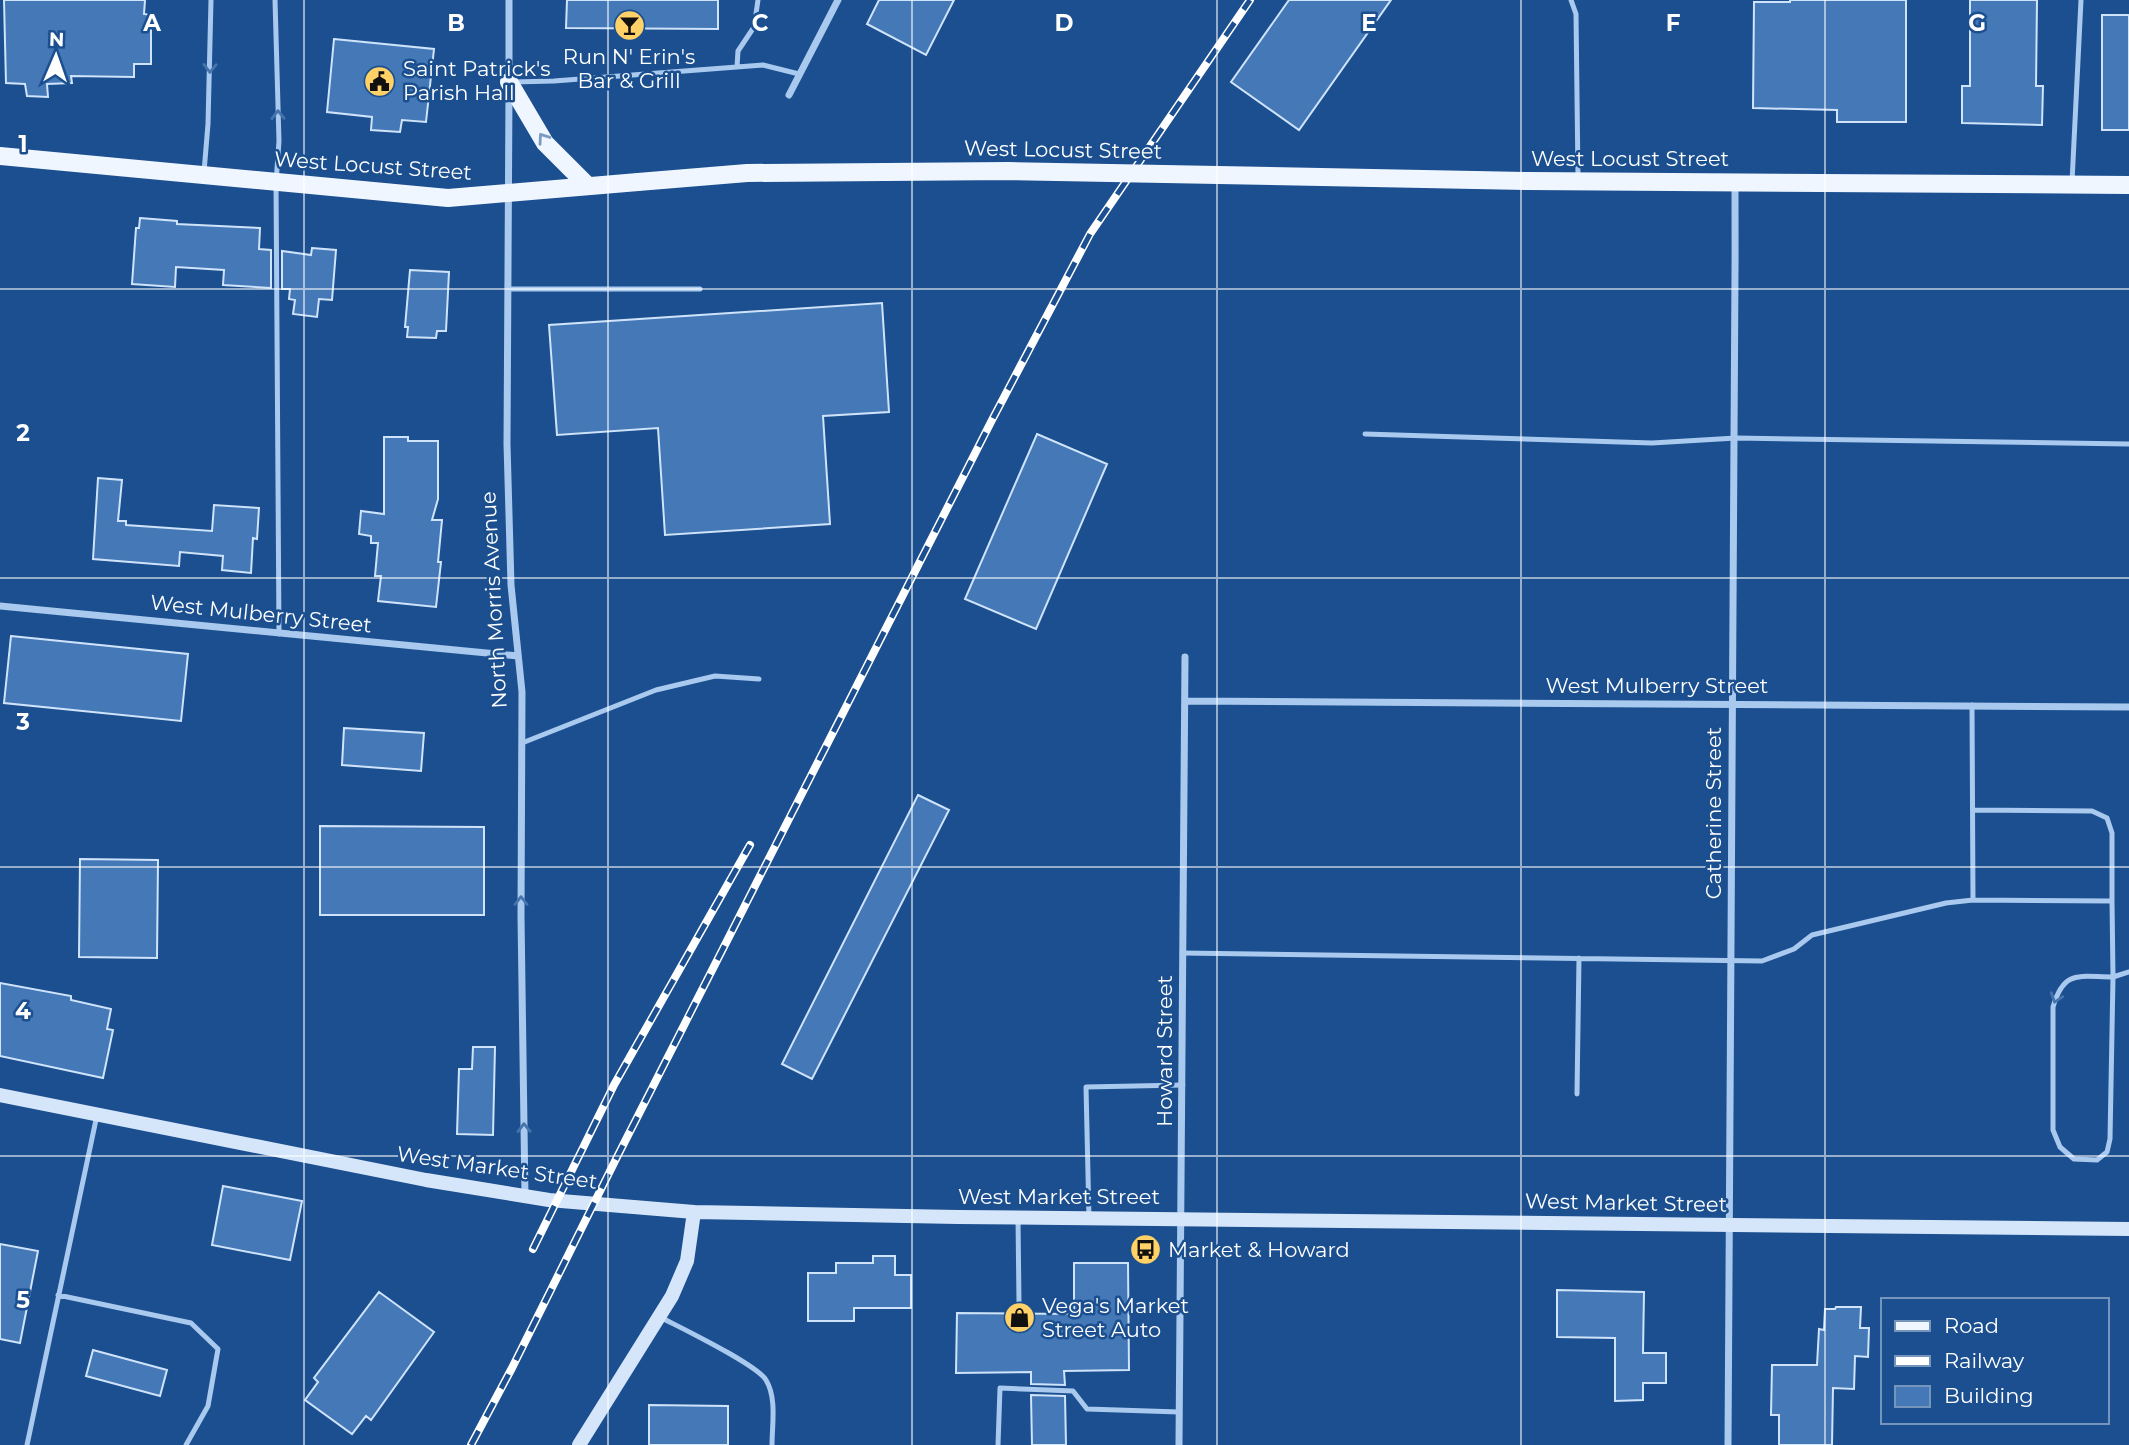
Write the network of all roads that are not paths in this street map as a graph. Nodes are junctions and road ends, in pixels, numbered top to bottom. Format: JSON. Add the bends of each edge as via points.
{"nodes":[{"id":1,"x":211,"y":0,"type":"edge"},
{"id":2,"x":275,"y":0,"type":"edge"},
{"id":3,"x":509,"y":0,"type":"edge"},
{"id":4,"x":758,"y":0,"type":"edge"},
{"id":5,"x":838,"y":0,"type":"edge"},
{"id":6,"x":1571,"y":0,"type":"edge"},
{"id":7,"x":2081,"y":0,"type":"edge"},
{"id":8,"x":737,"y":67,"type":"junction"},
{"id":9,"x":799,"y":74,"type":"junction"},
{"id":10,"x":509,"y":82,"type":"junction"},
{"id":11,"x":789,"y":95,"type":"dead end"},
{"id":12,"x":0,"y":156,"type":"edge"},
{"id":13,"x":203,"y":176,"type":"junction"},
{"id":14,"x":1578,"y":180,"type":"junction"},
{"id":15,"x":1735,"y":182,"type":"junction"},
{"id":16,"x":276,"y":183,"type":"junction"},
{"id":17,"x":2072,"y":185,"type":"junction"},
{"id":18,"x":2129,"y":185,"type":"edge"},
{"id":19,"x":588,"y":186,"type":"junction"},
{"id":20,"x":508,"y":194,"type":"junction"},
{"id":21,"x":508,"y":289,"type":"junction"},
{"id":22,"x":700,"y":289,"type":"dead end"},
{"id":23,"x":1365,"y":434,"type":"dead end"},
{"id":24,"x":1736,"y":438,"type":"junction"},
{"id":25,"x":2129,"y":444,"type":"edge"},
{"id":26,"x":0,"y":606,"type":"edge"},
{"id":27,"x":279,"y":634,"type":"junction"},
{"id":28,"x":518,"y":656,"type":"junction"},
{"id":29,"x":1185,"y":657,"type":"dead end"},
{"id":30,"x":759,"y":678,"type":"dead end"},
{"id":31,"x":1185,"y":701,"type":"junction"},
{"id":32,"x":1732,"y":703,"type":"junction"},
{"id":33,"x":1972,"y":705,"type":"junction"},
{"id":34,"x":2129,"y":707,"type":"edge"},
{"id":35,"x":522,"y":743,"type":"junction"},
{"id":36,"x":1973,"y":810,"type":"junction"},
{"id":37,"x":1973,"y":900,"type":"junction"},
{"id":38,"x":2112,"y":901,"type":"junction"},
{"id":39,"x":1182,"y":953,"type":"junction"},
{"id":40,"x":1579,"y":958,"type":"junction"},
{"id":41,"x":1730,"y":960,"type":"junction"},
{"id":42,"x":2129,"y":972,"type":"edge"},
{"id":43,"x":2113,"y":977,"type":"junction"},
{"id":44,"x":1183,"y":1085,"type":"junction"},
{"id":45,"x":1577,"y":1094,"type":"dead end"},
{"id":46,"x":0,"y":1095,"type":"edge"},
{"id":47,"x":97,"y":1115,"type":"junction"},
{"id":48,"x":525,"y":1197,"type":"junction"},
{"id":49,"x":694,"y":1212,"type":"junction"},
{"id":50,"x":1018,"y":1218,"type":"junction"},
{"id":51,"x":1089,"y":1218,"type":"junction"},
{"id":52,"x":1182,"y":1219,"type":"junction"},
{"id":53,"x":1728,"y":1226,"type":"junction"},
{"id":54,"x":2129,"y":1229,"type":"edge"},
{"id":55,"x":58,"y":1295,"type":"junction"},
{"id":56,"x":1019,"y":1303,"type":"dead end"},
{"id":57,"x":659,"y":1317,"type":"junction"},
{"id":58,"x":1179,"y":1412,"type":"junction"},
{"id":59,"x":27,"y":1445,"type":"edge"},
{"id":60,"x":186,"y":1445,"type":"edge"},
{"id":61,"x":579,"y":1445,"type":"edge"},
{"id":62,"x":772,"y":1445,"type":"edge"},
{"id":63,"x":998,"y":1445,"type":"edge"},
{"id":64,"x":1179,"y":1445,"type":"edge"},
{"id":65,"x":1728,"y":1445,"type":"edge"}],
"edges":[{"from":1,"to":13,"type":"lane","one_way":true},
{"from":16,"to":2,"type":"lane","one_way":true},
{"from":3,"to":10,"type":"street","name":"North Morris Avenue"},
{"from":4,"to":8,"type":"lane","via":[[754,27],[738,51]]},
{"from":5,"to":9,"type":"street"},
{"from":6,"to":14,"type":"lane","via":[[1576,14]]},
{"from":7,"to":17,"type":"lane"},
{"from":8,"to":9,"type":"lane","via":[[763,65]]},
{"from":8,"to":10,"type":"lane"},
{"from":9,"to":11,"type":"street"},
{"from":19,"to":10,"type":"main road","one_way":true,"via":[[545,143]]},
{"from":10,"to":20,"type":"street","name":"North Morris Avenue"},
{"from":12,"to":13,"type":"main road","name":"West Locust Street"},
{"from":13,"to":16,"type":"main road","name":"West Locust Street"},
{"from":14,"to":15,"type":"main road","name":"West Locust Street"},
{"from":14,"to":19,"type":"main road","name":"West Locust Street","bridge":true,"via":[[1009,170],[747,173]]},
{"from":15,"to":17,"type":"main road","name":"West Locust Street"},
{"from":15,"to":24,"type":"street","name":"Catherine Street"},
{"from":16,"to":20,"type":"main road","name":"West Locust Street","via":[[448,198]]},
{"from":16,"to":27,"type":"lane"},
{"from":17,"to":18,"type":"main road","name":"West Locust Street"},
{"from":19,"to":20,"type":"main road","name":"West Locust Street"},
{"from":20,"to":21,"type":"street","name":"North Morris Avenue"},
{"from":21,"to":22,"type":"lane"},
{"from":21,"to":28,"type":"street","name":"North Morris Avenue","via":[[507,444]]},
{"from":23,"to":24,"type":"lane","via":[[1652,443]]},
{"from":24,"to":25,"type":"lane"},
{"from":24,"to":32,"type":"street","name":"Catherine Street"},
{"from":26,"to":27,"type":"street","name":"West Mulberry Street"},
{"from":27,"to":28,"type":"street","name":"West Mulberry Street"},
{"from":28,"to":35,"type":"street","name":"North Morris Avenue"},
{"from":29,"to":31,"type":"street","name":"Howard Street"},
{"from":30,"to":35,"type":"lane","via":[[715,676],[656,690]]},
{"from":31,"to":32,"type":"street","name":"West Mulberry Street"},
{"from":31,"to":39,"type":"street","name":"Howard Street"},
{"from":32,"to":33,"type":"street","name":"West Mulberry Street"},
{"from":32,"to":41,"type":"street","name":"Catherine Street"},
{"from":33,"to":34,"type":"street","name":"West Mulberry Street"},
{"from":33,"to":36,"type":"lane"},
{"from":48,"to":35,"type":"street","name":"North Morris Avenue","one_way":true},
{"from":36,"to":37,"type":"lane"},
{"from":36,"to":38,"type":"lane","via":[[2092,811],[2108,818]]},
{"from":37,"to":38,"type":"lane"},
{"from":37,"to":41,"type":"lane","via":[[1812,935],[1794,949],[1762,961]]},
{"from":38,"to":43,"type":"lane"},
{"from":39,"to":40,"type":"lane"},
{"from":39,"to":44,"type":"street","name":"Howard Street"},
{"from":40,"to":41,"type":"lane"},
{"from":40,"to":45,"type":"lane"},
{"from":41,"to":53,"type":"street","name":"Catherine Street"},
{"from":42,"to":43,"type":"lane"},
{"from":43,"to":43,"type":"lane","one_way":true,"via":[[2073,977],[2058,988],[2053,1007],[2053,1130],[2060,1147],[2074,1159],[2097,1160],[2107,1152],[2110,1139]]},
{"from":44,"to":51,"type":"lane","via":[[1086,1087]]},
{"from":44,"to":52,"type":"street","name":"Howard Street"},
{"from":46,"to":47,"type":"street","name":"West Market Street"},
{"from":47,"to":48,"type":"street","name":"West Market Street"},
{"from":47,"to":55,"type":"lane"},
{"from":48,"to":49,"type":"street","name":"West Market Street"},
{"from":49,"to":50,"type":"street","name":"West Market Street"},
{"from":49,"to":57,"type":"street","via":[[687,1261]]},
{"from":50,"to":51,"type":"street","name":"West Market Street"},
{"from":50,"to":56,"type":"lane"},
{"from":51,"to":52,"type":"street","name":"West Market Street"},
{"from":52,"to":53,"type":"street","name":"West Market Street"},
{"from":52,"to":58,"type":"street","name":"Howard Street"},
{"from":53,"to":54,"type":"street","name":"West Market Street"},
{"from":53,"to":65,"type":"street","name":"Catherine Street"},
{"from":55,"to":59,"type":"lane"},
{"from":55,"to":60,"type":"lane","via":[[191,1323],[218,1349],[208,1406]]},
{"from":57,"to":61,"type":"street"},
{"from":57,"to":62,"type":"lane","via":[[709,1342],[765,1379],[773,1405]]},
{"from":58,"to":63,"type":"lane","via":[[1087,1409],[1073,1391],[1000,1388]]},
{"from":58,"to":64,"type":"street","name":"Howard Street"}]}
